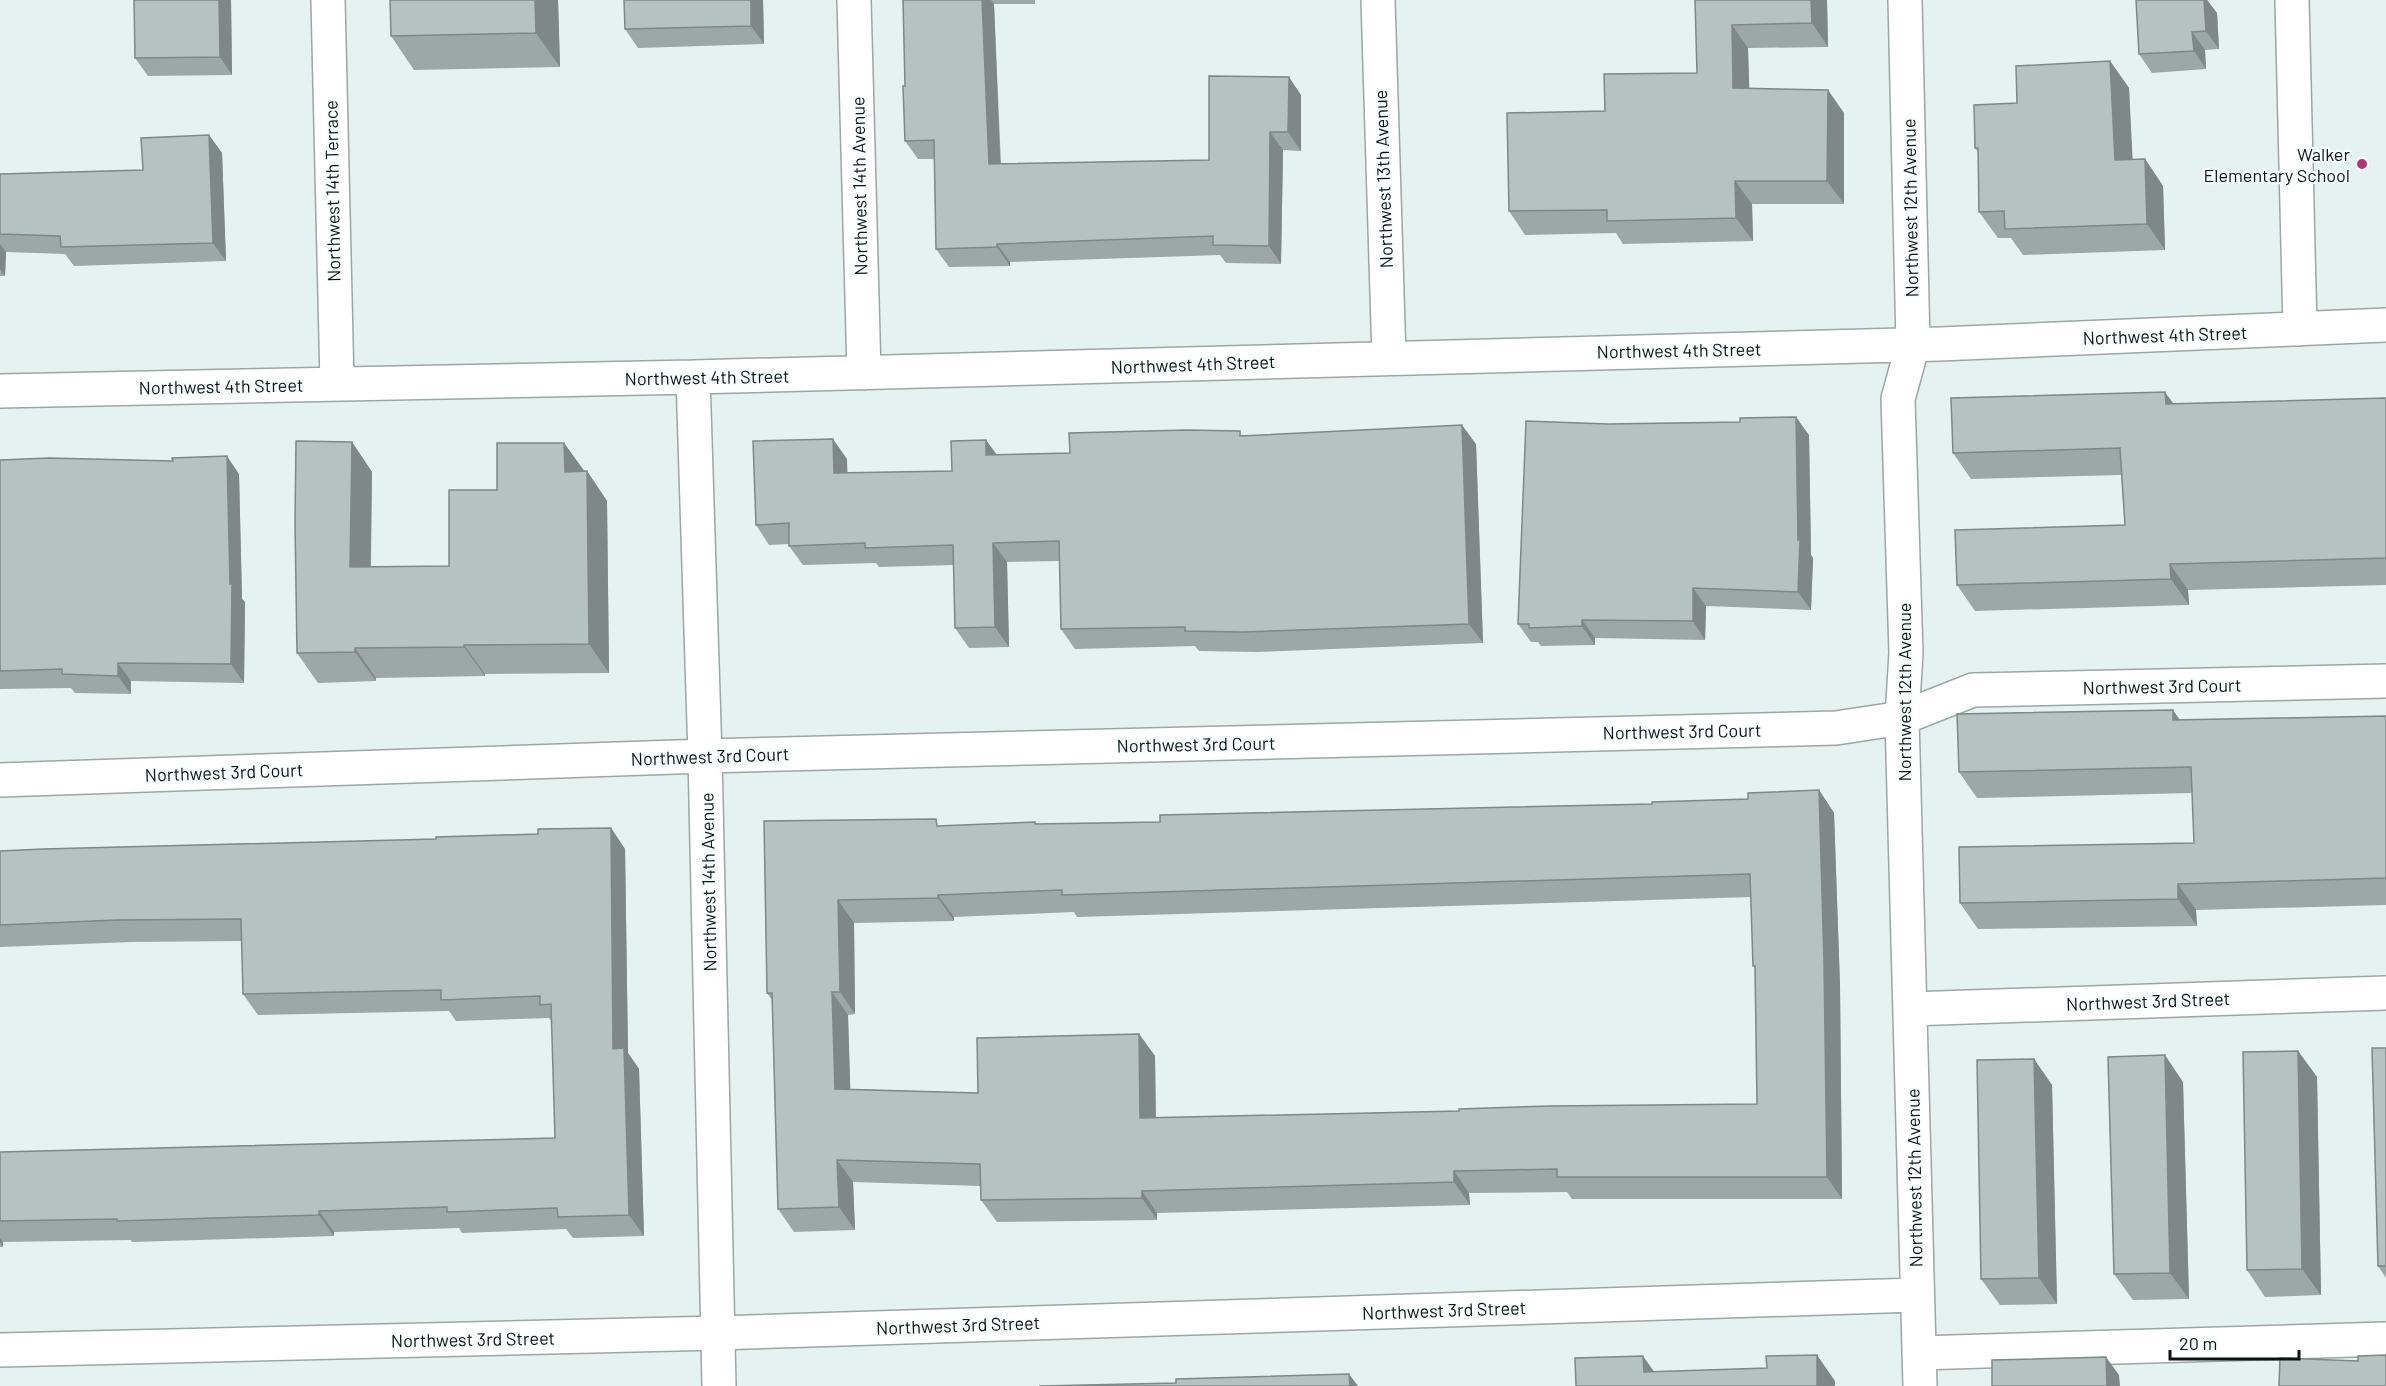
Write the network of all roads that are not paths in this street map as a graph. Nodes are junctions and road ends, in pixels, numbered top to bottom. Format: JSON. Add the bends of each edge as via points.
{"nodes":[{"id":1,"x":328,"y":0,"type":"edge"},
{"id":2,"x":854,"y":0,"type":"edge"},
{"id":3,"x":1378,"y":0,"type":"edge"},
{"id":4,"x":1905,"y":0,"type":"edge"},
{"id":5,"x":2292,"y":0,"type":"edge"},
{"id":6,"x":2386,"y":326,"type":"edge"},
{"id":7,"x":2300,"y":329,"type":"junction"},
{"id":8,"x":1913,"y":344,"type":"junction"},
{"id":9,"x":1389,"y":358,"type":"junction"},
{"id":10,"x":864,"y":373,"type":"junction"},
{"id":11,"x":693,"y":377,"type":"junction"},
{"id":12,"x":337,"y":383,"type":"junction"},
{"id":13,"x":0,"y":391,"type":"edge"},
{"id":14,"x":2386,"y":681,"type":"edge"},
{"id":15,"x":1902,"y":718,"type":"junction"},
{"id":16,"x":705,"y":756,"type":"junction"},
{"id":17,"x":0,"y":780,"type":"edge"},
{"id":18,"x":2386,"y":993,"type":"edge"},
{"id":19,"x":1910,"y":1009,"type":"junction"},
{"id":20,"x":1917,"y":1295,"type":"junction"},
{"id":21,"x":718,"y":1333,"type":"junction"},
{"id":22,"x":2386,"y":1339,"type":"edge"},
{"id":23,"x":0,"y":1350,"type":"edge"},
{"id":24,"x":1919,"y":1353,"type":"junction"},
{"id":25,"x":719,"y":1386,"type":"edge"},
{"id":26,"x":1920,"y":1386,"type":"edge"}],
"edges":[{"from":1,"to":12,"type":"street","name":"Northwest 14th Terrace"},
{"from":2,"to":10,"type":"street","name":"Northwest 14th Avenue"},
{"from":3,"to":9,"type":"street","name":"Northwest 13th Avenue"},
{"from":4,"to":8,"type":"street","name":"Northwest 12th Avenue"},
{"from":5,"to":7,"type":"street"},
{"from":6,"to":7,"type":"street","name":"Northwest 4th Street"},
{"from":7,"to":8,"type":"street","name":"Northwest 4th Street"},
{"from":8,"to":9,"type":"street","name":"Northwest 4th Street"},
{"from":8,"to":15,"type":"street","name":"Northwest 12th Avenue","via":[[1898,399],[1905,652]]},
{"from":9,"to":10,"type":"street","name":"Northwest 4th Street"},
{"from":10,"to":11,"type":"street","name":"Northwest 4th Street"},
{"from":11,"to":12,"type":"street","name":"Northwest 4th Street"},
{"from":11,"to":16,"type":"street","name":"Northwest 14th Avenue"},
{"from":12,"to":13,"type":"street","name":"Northwest 4th Street"},
{"from":14,"to":15,"type":"street","name":"Northwest 3rd Court","via":[[1973,690]]},
{"from":15,"to":16,"type":"street","name":"Northwest 3rd Court","via":[[1836,728]]},
{"from":15,"to":19,"type":"street","name":"Northwest 12th Avenue"},
{"from":16,"to":17,"type":"street","name":"Northwest 3rd Court"},
{"from":16,"to":21,"type":"street","name":"Northwest 14th Avenue"},
{"from":18,"to":19,"type":"street","name":"Northwest 3rd Street"},
{"from":19,"to":20,"type":"street","name":"Northwest 12th Avenue"},
{"from":20,"to":21,"type":"street","name":"Northwest 3rd Street"},
{"from":20,"to":24,"type":"street","name":"Northwest 12th Avenue"},
{"from":21,"to":23,"type":"street","name":"Northwest 3rd Street"},
{"from":21,"to":25,"type":"street","name":"Northwest 14th Avenue"},
{"from":22,"to":24,"type":"street"},
{"from":24,"to":26,"type":"street","name":"Northwest 12th Avenue"}]}
